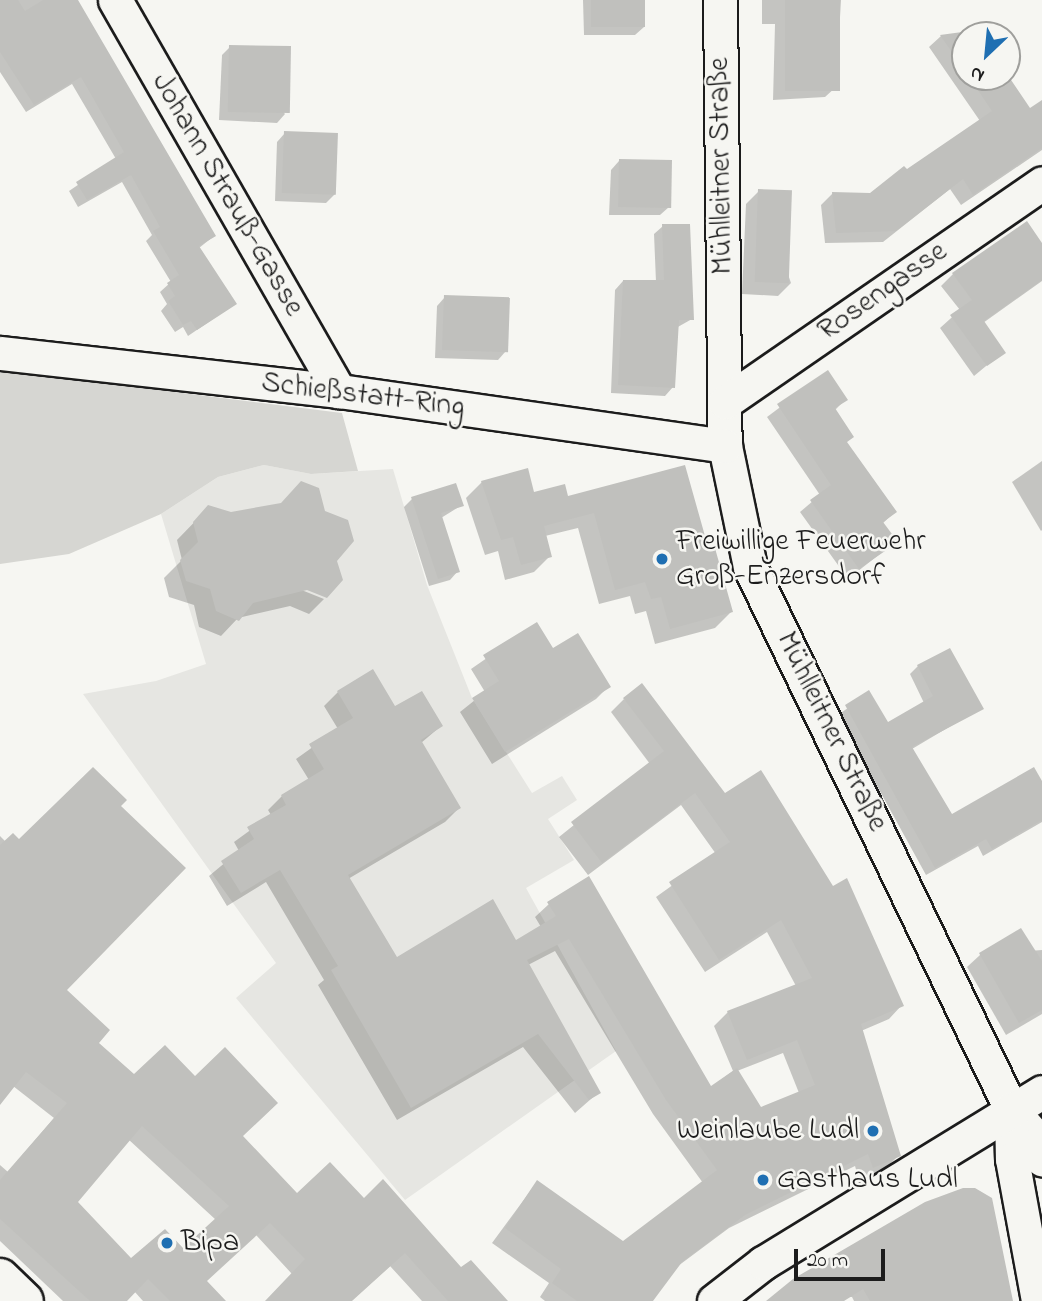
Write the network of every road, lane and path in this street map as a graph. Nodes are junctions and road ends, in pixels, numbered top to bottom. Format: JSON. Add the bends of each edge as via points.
{"nodes":[{"id":1,"x":115,"y":0,"type":"edge"},
{"id":2,"x":720,"y":0,"type":"edge"},
{"id":3,"x":1042,"y":183,"type":"edge"},
{"id":4,"x":0,"y":353,"type":"edge"},
{"id":5,"x":339,"y":391,"type":"junction"},
{"id":6,"x":725,"y":402,"type":"junction"},
{"id":7,"x":725,"y":446,"type":"junction"},
{"id":8,"x":1042,"y":1092,"type":"edge"},
{"id":9,"x":1011,"y":1109,"type":"junction"},
{"id":10,"x":1042,"y":1160,"type":"edge"},
{"id":11,"x":0,"y":1278,"type":"edge"},
{"id":12,"x":24,"y":1301,"type":"edge"},
{"id":13,"x":714,"y":1301,"type":"edge"},
{"id":14,"x":1038,"y":1301,"type":"edge"}],
"edges":[{"from":1,"to":5,"type":"street","name":"Johann Strauß-Gasse"},
{"from":2,"to":6,"type":"street","name":"Mühlleitner Straße"},
{"from":3,"to":6,"type":"street","name":"Rosengasse"},
{"from":4,"to":5,"type":"street","name":"Schießstatt-Ring"},
{"from":5,"to":7,"type":"street","name":"Schießstatt-Ring"},
{"from":6,"to":7,"type":"street","name":"Mühlleitner Straße"},
{"from":7,"to":9,"type":"street","name":"Mühlleitner Straße","via":[[750,567]]},
{"from":8,"to":9,"type":"street"},
{"from":9,"to":10,"type":"street","via":[[1037,1139]]},
{"from":9,"to":13,"type":"street","via":[[763,1263]]},
{"from":9,"to":14,"type":"street","via":[[1012,1159]]},
{"from":11,"to":12,"type":"main road"}]}
